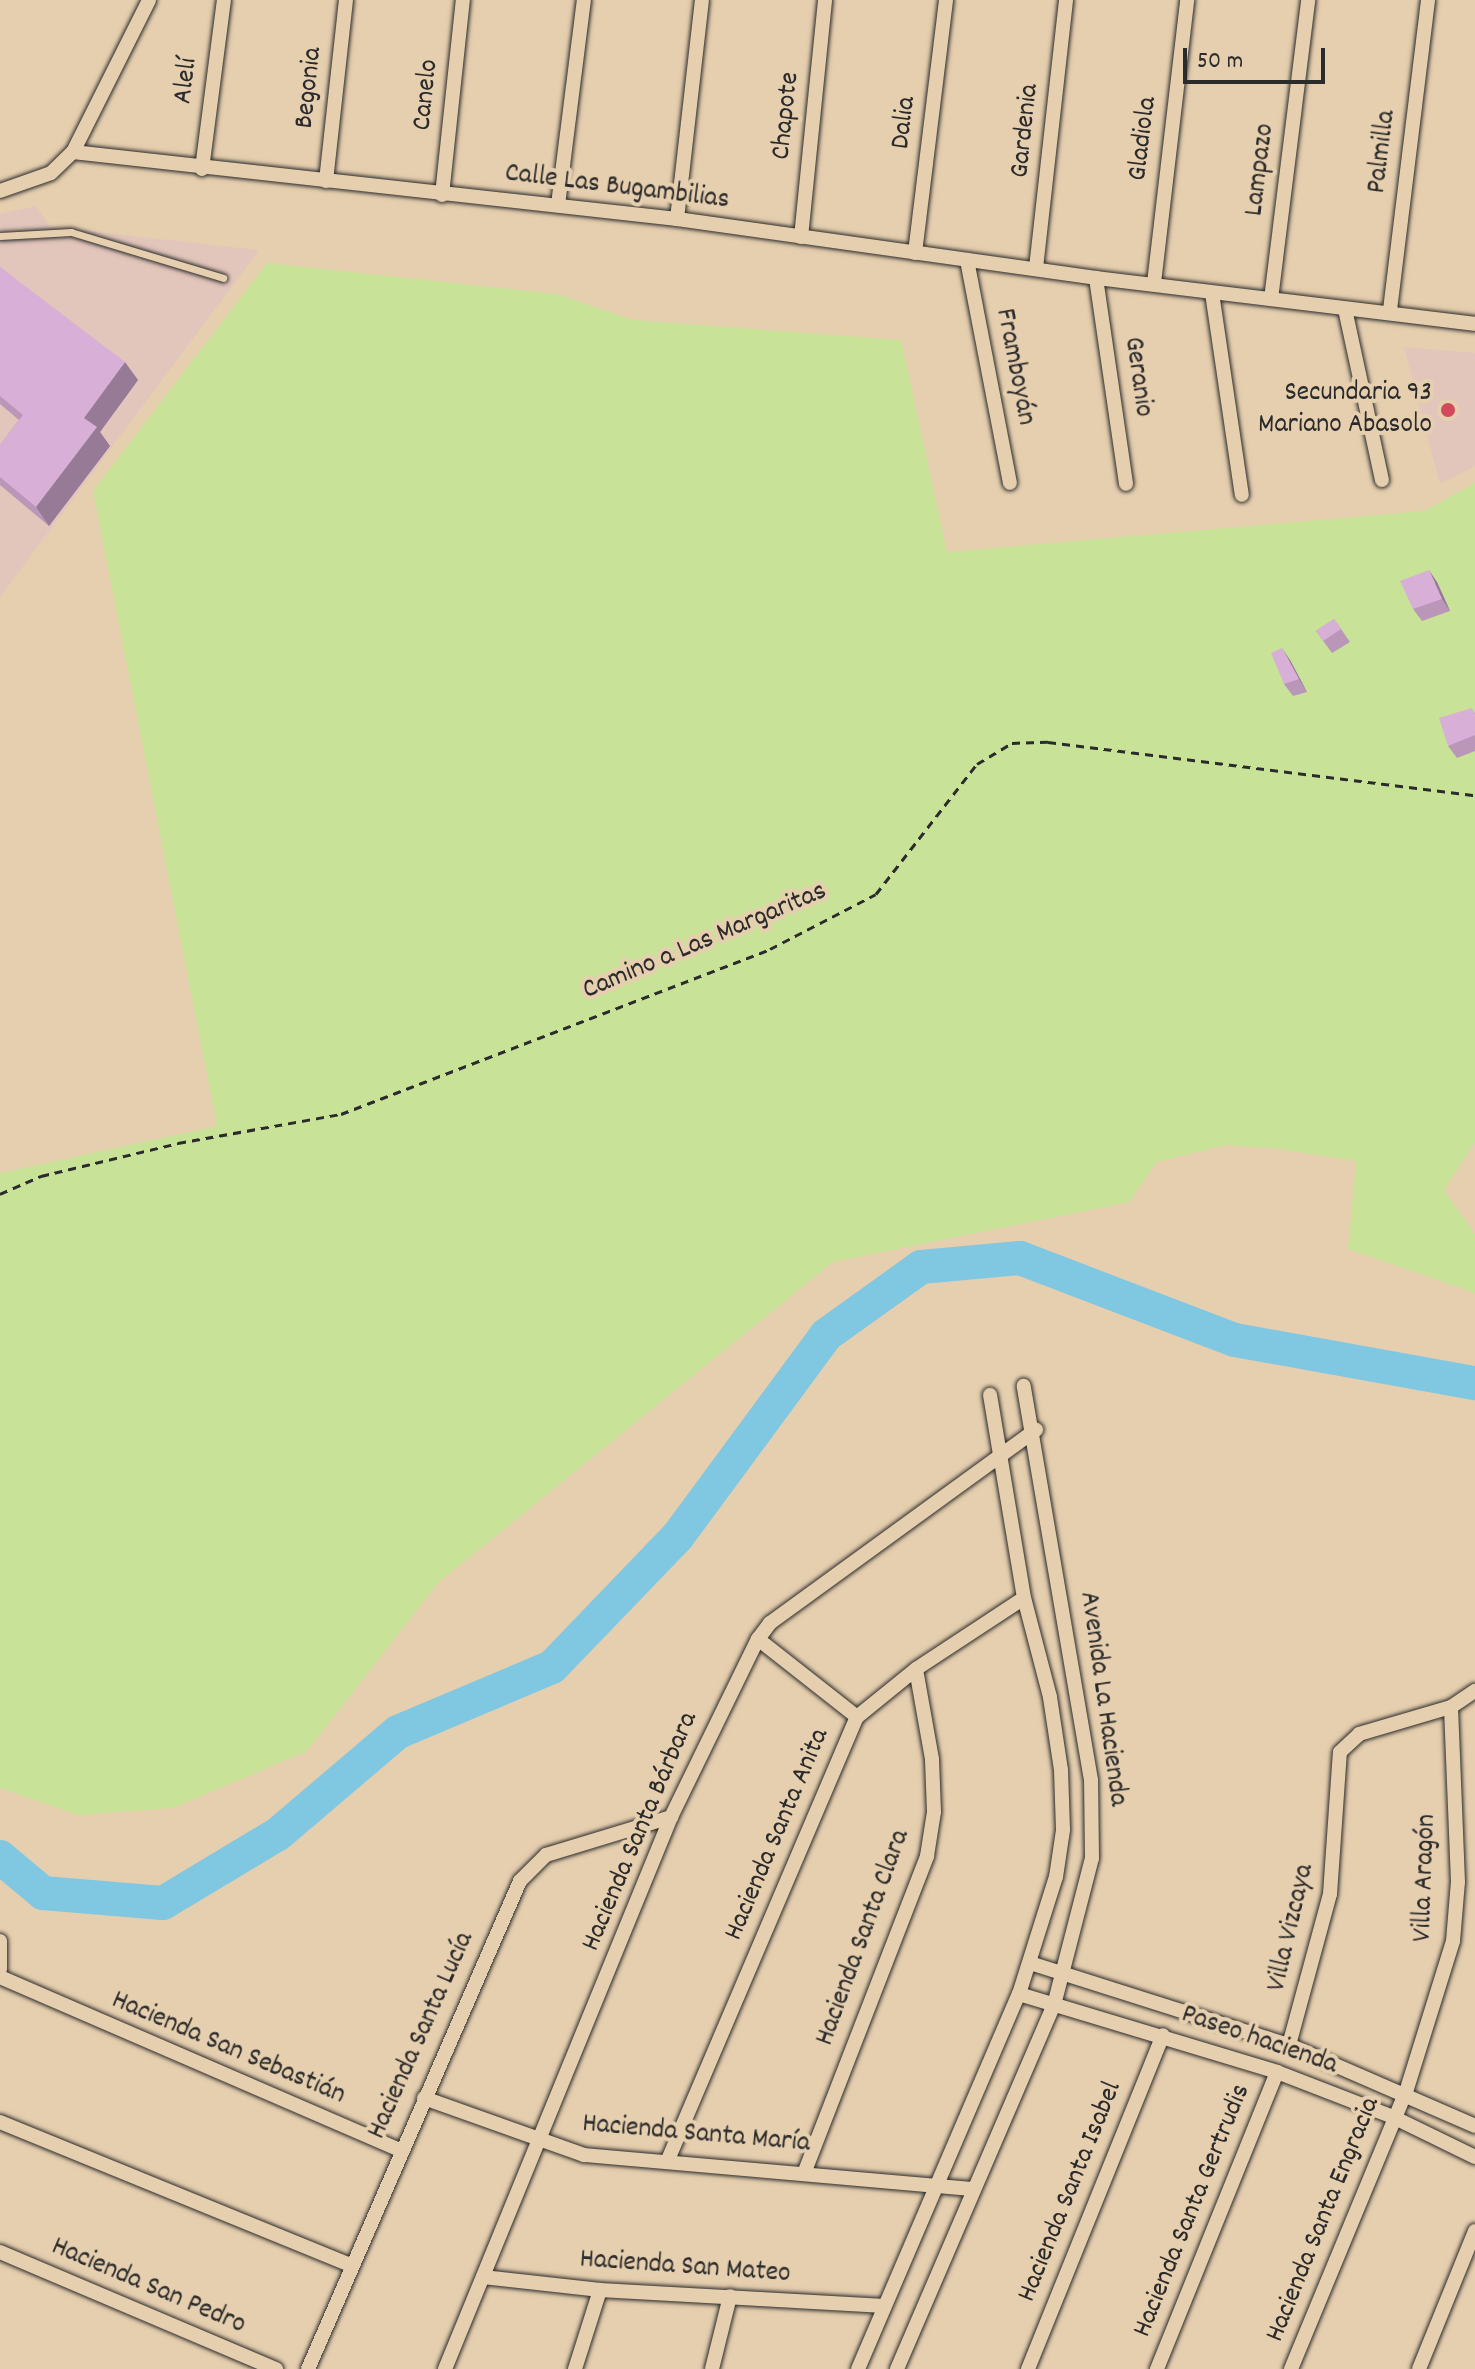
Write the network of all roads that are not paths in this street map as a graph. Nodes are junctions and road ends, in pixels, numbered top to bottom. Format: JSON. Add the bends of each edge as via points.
{"nodes":[{"id":1,"x":149,"y":0,"type":"edge"},
{"id":2,"x":224,"y":0,"type":"edge"},
{"id":3,"x":346,"y":0,"type":"edge"},
{"id":4,"x":463,"y":0,"type":"edge"},
{"id":5,"x":584,"y":0,"type":"edge"},
{"id":6,"x":702,"y":0,"type":"edge"},
{"id":7,"x":825,"y":0,"type":"edge"},
{"id":8,"x":946,"y":0,"type":"edge"},
{"id":9,"x":1066,"y":0,"type":"edge"},
{"id":10,"x":1187,"y":0,"type":"edge"},
{"id":11,"x":1308,"y":0,"type":"edge"},
{"id":12,"x":1428,"y":0,"type":"edge"},
{"id":13,"x":73,"y":152,"type":"junction"},
{"id":14,"x":202,"y":169,"type":"junction"},
{"id":15,"x":326,"y":181,"type":"junction"},
{"id":16,"x":0,"y":191,"type":"edge"},
{"id":17,"x":442,"y":195,"type":"junction"},
{"id":18,"x":558,"y":205,"type":"junction"},
{"id":19,"x":677,"y":219,"type":"junction"},
{"id":20,"x":0,"y":236,"type":"edge"},
{"id":21,"x":801,"y":237,"type":"junction"},
{"id":22,"x":915,"y":253,"type":"junction"},
{"id":23,"x":967,"y":260,"type":"junction"},
{"id":24,"x":1036,"y":268,"type":"junction"},
{"id":25,"x":223,"y":278,"type":"dead end"},
{"id":26,"x":1096,"y":278,"type":"junction"},
{"id":27,"x":1154,"y":283,"type":"junction"},
{"id":28,"x":1212,"y":293,"type":"junction"},
{"id":29,"x":1271,"y":299,"type":"junction"},
{"id":30,"x":1345,"y":309,"type":"junction"},
{"id":31,"x":1390,"y":310,"type":"junction"},
{"id":32,"x":1475,"y":324,"type":"edge"},
{"id":33,"x":1382,"y":480,"type":"dead end"},
{"id":34,"x":1010,"y":483,"type":"dead end"},
{"id":35,"x":1126,"y":484,"type":"dead end"},
{"id":36,"x":1242,"y":495,"type":"dead end"},
{"id":37,"x":1024,"y":1386,"type":"dead end"},
{"id":38,"x":990,"y":1395,"type":"dead end"},
{"id":39,"x":1036,"y":1430,"type":"junction"},
{"id":40,"x":1001,"y":1451,"type":"junction"},
{"id":41,"x":1024,"y":1598,"type":"junction"},
{"id":42,"x":758,"y":1639,"type":"junction"},
{"id":43,"x":916,"y":1669,"type":"junction"},
{"id":44,"x":1475,"y":1691,"type":"edge"},
{"id":45,"x":1451,"y":1707,"type":"junction"},
{"id":46,"x":857,"y":1717,"type":"junction"},
{"id":47,"x":671,"y":1817,"type":"junction"},
{"id":48,"x":0,"y":1941,"type":"edge"},
{"id":49,"x":1030,"y":1963,"type":"junction"},
{"id":50,"x":0,"y":1969,"type":"edge"},
{"id":51,"x":1062,"y":1973,"type":"junction"},
{"id":52,"x":0,"y":1977,"type":"edge"},
{"id":53,"x":1019,"y":1994,"type":"junction"},
{"id":54,"x":1054,"y":2005,"type":"junction"},
{"id":55,"x":1163,"y":2035,"type":"junction"},
{"id":56,"x":1289,"y":2045,"type":"junction"},
{"id":57,"x":1277,"y":2072,"type":"junction"},
{"id":58,"x":1406,"y":2092,"type":"junction"},
{"id":59,"x":424,"y":2098,"type":"junction"},
{"id":60,"x":1393,"y":2117,"type":"junction"},
{"id":61,"x":0,"y":2122,"type":"edge"},
{"id":62,"x":1475,"y":2126,"type":"edge"},
{"id":63,"x":541,"y":2144,"type":"junction"},
{"id":64,"x":400,"y":2150,"type":"junction"},
{"id":65,"x":1475,"y":2157,"type":"edge"},
{"id":66,"x":667,"y":2162,"type":"junction"},
{"id":67,"x":805,"y":2171,"type":"junction"},
{"id":68,"x":940,"y":2183,"type":"junction"},
{"id":69,"x":971,"y":2189,"type":"junction"},
{"id":70,"x":1475,"y":2231,"type":"edge"},
{"id":71,"x":0,"y":2252,"type":"edge"},
{"id":72,"x":351,"y":2265,"type":"junction"},
{"id":73,"x":483,"y":2277,"type":"junction"},
{"id":74,"x":600,"y":2290,"type":"junction"},
{"id":75,"x":730,"y":2296,"type":"junction"},
{"id":76,"x":885,"y":2306,"type":"junction"},
{"id":77,"x":276,"y":2369,"type":"edge"},
{"id":78,"x":308,"y":2369,"type":"edge"},
{"id":79,"x":445,"y":2369,"type":"edge"},
{"id":80,"x":575,"y":2369,"type":"edge"},
{"id":81,"x":712,"y":2369,"type":"edge"},
{"id":82,"x":858,"y":2369,"type":"edge"},
{"id":83,"x":897,"y":2369,"type":"edge"},
{"id":84,"x":1028,"y":2369,"type":"edge"},
{"id":85,"x":1157,"y":2369,"type":"edge"},
{"id":86,"x":1291,"y":2369,"type":"edge"},
{"id":87,"x":1419,"y":2369,"type":"edge"}],
"edges":[{"from":1,"to":13,"type":"street"},
{"from":2,"to":14,"type":"street","name":"Alelí"},
{"from":3,"to":15,"type":"street","name":"Begonia"},
{"from":4,"to":17,"type":"street","name":"Canelo"},
{"from":5,"to":18,"type":"street"},
{"from":6,"to":19,"type":"street"},
{"from":7,"to":21,"type":"street","name":"Chapote"},
{"from":8,"to":22,"type":"street","name":"Dalia"},
{"from":9,"to":24,"type":"street","name":"Gardenia"},
{"from":10,"to":27,"type":"street","name":"Gladiola"},
{"from":11,"to":29,"type":"street","name":"Lampazo"},
{"from":12,"to":31,"type":"street","name":"Palmilla"},
{"from":13,"to":14,"type":"street","name":"Calle Las Bugambilias"},
{"from":13,"to":16,"type":"street","via":[[51,173]]},
{"from":14,"to":15,"type":"street","name":"Calle Las Bugambilias"},
{"from":15,"to":17,"type":"street","name":"Calle Las Bugambilias"},
{"from":17,"to":18,"type":"street","name":"Calle Las Bugambilias"},
{"from":18,"to":19,"type":"street","name":"Calle Las Bugambilias"},
{"from":19,"to":21,"type":"street","name":"Calle Las Bugambilias"},
{"from":20,"to":25,"type":"lane","via":[[71,232]]},
{"from":21,"to":22,"type":"street","name":"Calle Las Bugambilias"},
{"from":22,"to":23,"type":"street","name":"Calle Las Bugambilias"},
{"from":23,"to":24,"type":"street","name":"Calle Las Bugambilias"},
{"from":23,"to":34,"type":"street","name":"Framboyán"},
{"from":24,"to":26,"type":"street","name":"Calle Las Bugambilias"},
{"from":26,"to":27,"type":"street","name":"Calle Las Bugambilias"},
{"from":26,"to":35,"type":"street","name":"Geranio"},
{"from":27,"to":28,"type":"street","name":"Calle Las Bugambilias"},
{"from":28,"to":29,"type":"street","name":"Calle Las Bugambilias"},
{"from":28,"to":36,"type":"street"},
{"from":29,"to":30,"type":"street","name":"Calle Las Bugambilias"},
{"from":30,"to":31,"type":"street","name":"Calle Las Bugambilias"},
{"from":30,"to":33,"type":"street"},
{"from":31,"to":32,"type":"street","name":"Calle Las Bugambilias"},
{"from":37,"to":39,"type":"street","name":"Avenida La Hacienda"},
{"from":38,"to":40,"type":"street","name":"Avenida La Hacienda"},
{"from":39,"to":40,"type":"street","name":"Hacienda Santa Bárbara"},
{"from":39,"to":51,"type":"street","name":"Avenida La Hacienda","via":[[1094,1818],[1092,1858]]},
{"from":40,"to":41,"type":"street","name":"Avenida La Hacienda"},
{"from":40,"to":42,"type":"street","name":"Hacienda Santa Bárbara","via":[[770,1623]]},
{"from":41,"to":43,"type":"street","name":"Hacienda Santa Anita"},
{"from":41,"to":49,"type":"street","name":"Avenida La Hacienda","via":[[1050,1697],[1063,1830],[1056,1877]]},
{"from":42,"to":46,"type":"street"},
{"from":42,"to":47,"type":"street","name":"Hacienda Santa Bárbara"},
{"from":43,"to":46,"type":"street","name":"Hacienda Santa Anita"},
{"from":43,"to":67,"type":"street","name":"Hacienda Santa Clara","via":[[932,1759],[934,1812],[927,1856]]},
{"from":44,"to":45,"type":"street"},
{"from":45,"to":56,"type":"street","name":"Villa Vizcaya","via":[[1359,1734],[1340,1752],[1333,1879]]},
{"from":45,"to":58,"type":"street","name":"Villa Aragón","via":[[1458,1882],[1453,1941]]},
{"from":46,"to":66,"type":"street","name":"Hacienda Santa Anita"},
{"from":47,"to":59,"type":"street","name":"Hacienda Santa Lucía","via":[[576,1843],[531,1866]]},
{"from":47,"to":63,"type":"street","name":"Hacienda Santa Bárbara"},
{"from":48,"to":50,"type":"street"},
{"from":49,"to":51,"type":"street","name":"Paseo hacienda"},
{"from":49,"to":53,"type":"street","name":"Avenida La Hacienda"},
{"from":51,"to":54,"type":"street","name":"Avenida La Hacienda"},
{"from":51,"to":56,"type":"street","name":"Paseo hacienda"},
{"from":52,"to":64,"type":"street","name":"Hacienda San Sebastián"},
{"from":53,"to":54,"type":"street","name":"Paseo hacienda"},
{"from":53,"to":68,"type":"street","name":"Avenida La Hacienda"},
{"from":54,"to":55,"type":"street","name":"Paseo hacienda"},
{"from":54,"to":69,"type":"street","name":"Avenida La Hacienda"},
{"from":55,"to":57,"type":"street","name":"Paseo hacienda"},
{"from":55,"to":84,"type":"street","name":"Hacienda Santa Isabel"},
{"from":56,"to":58,"type":"street","name":"Paseo hacienda"},
{"from":57,"to":60,"type":"street","name":"Paseo hacienda"},
{"from":57,"to":85,"type":"street","name":"Hacienda Santa Gertrudis"},
{"from":58,"to":60,"type":"street","name":"Hacienda Santa Engracia"},
{"from":58,"to":62,"type":"street","name":"Paseo hacienda"},
{"from":59,"to":63,"type":"street","name":"Hacienda Santa María"},
{"from":59,"to":64,"type":"street","name":"Hacienda Santa Lucía"},
{"from":60,"to":65,"type":"street","name":"Paseo hacienda"},
{"from":60,"to":86,"type":"street","name":"Hacienda Santa Engracia"},
{"from":61,"to":72,"type":"street"},
{"from":63,"to":66,"type":"street","name":"Hacienda Santa María","via":[[622,2161]]},
{"from":63,"to":73,"type":"street","name":"Hacienda Santa Bárbara"},
{"from":64,"to":72,"type":"street","name":"Hacienda Santa Lucía"},
{"from":66,"to":67,"type":"street","name":"Hacienda Santa María"},
{"from":67,"to":68,"type":"street","name":"Hacienda Santa María"},
{"from":68,"to":69,"type":"street","name":"Hacienda Santa María"},
{"from":68,"to":76,"type":"street","name":"Avenida La Hacienda"},
{"from":69,"to":83,"type":"street","name":"Avenida La Hacienda"},
{"from":70,"to":87,"type":"street"},
{"from":71,"to":77,"type":"street","name":"Hacienda San Pedro"},
{"from":72,"to":78,"type":"street","name":"Hacienda Santa Lucía"},
{"from":73,"to":74,"type":"street","name":"Hacienda San Mateo"},
{"from":73,"to":79,"type":"street","name":"Hacienda Santa Bárbara"},
{"from":74,"to":75,"type":"street","name":"Hacienda San Mateo"},
{"from":74,"to":80,"type":"street"},
{"from":75,"to":76,"type":"street","name":"Hacienda San Mateo"},
{"from":75,"to":81,"type":"street"},
{"from":76,"to":82,"type":"street","name":"Avenida La Hacienda"}]}
